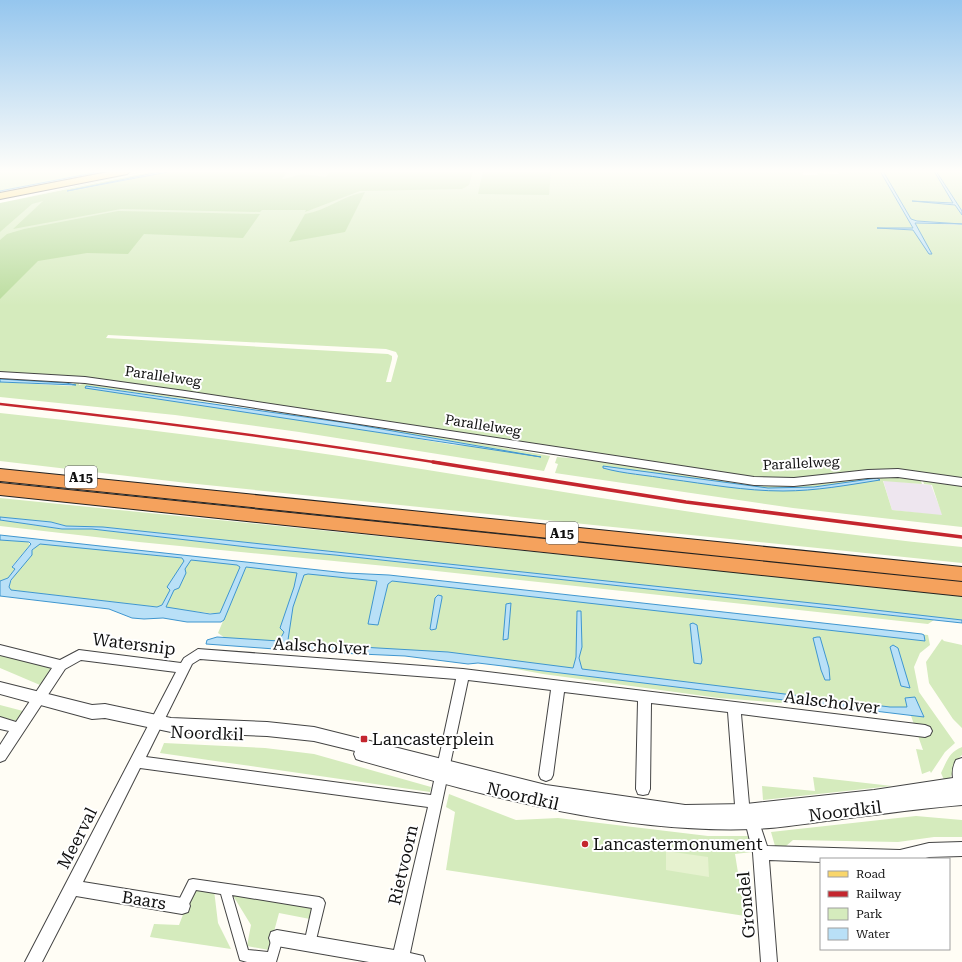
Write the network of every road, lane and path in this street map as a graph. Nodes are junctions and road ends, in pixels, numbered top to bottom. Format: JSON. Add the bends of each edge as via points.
{"nodes":[{"id":1,"x":0,"y":375,"type":"edge"},
{"id":2,"x":0,"y":465,"type":"edge"},
{"id":3,"x":0,"y":475,"type":"edge"},
{"id":4,"x":962,"y":482,"type":"edge"},
{"id":5,"x":0,"y":489,"type":"edge"},
{"id":6,"x":162,"y":492,"type":"junction"},
{"id":7,"x":962,"y":574,"type":"edge"},
{"id":8,"x":962,"y":589,"type":"edge"},
{"id":9,"x":0,"y":650,"type":"edge"},
{"id":10,"x":61,"y":665,"type":"junction"},
{"id":11,"x":184,"y":668,"type":"junction"},
{"id":12,"x":463,"y":674,"type":"junction"},
{"id":13,"x":558,"y":685,"type":"junction"},
{"id":14,"x":0,"y":688,"type":"edge"},
{"id":15,"x":645,"y":696,"type":"junction"},
{"id":16,"x":39,"y":699,"type":"junction"},
{"id":17,"x":734,"y":707,"type":"junction"},
{"id":18,"x":0,"y":723,"type":"edge"},
{"id":19,"x":155,"y":727,"type":"junction"},
{"id":20,"x":18,"y":728,"type":"junction"},
{"id":21,"x":925,"y":731,"type":"dead end"},
{"id":22,"x":0,"y":756,"type":"edge"},
{"id":23,"x":136,"y":762,"type":"junction"},
{"id":24,"x":962,"y":765,"type":"edge"},
{"id":25,"x":443,"y":771,"type":"junction"},
{"id":26,"x":546,"y":775,"type":"dead end"},
{"id":27,"x":962,"y":783,"type":"edge"},
{"id":28,"x":643,"y":789,"type":"dead end"},
{"id":29,"x":962,"y":797,"type":"edge"},
{"id":30,"x":436,"y":802,"type":"junction"},
{"id":31,"x":748,"y":817,"type":"junction"},
{"id":32,"x":962,"y":849,"type":"edge"},
{"id":33,"x":761,"y":853,"type":"junction"},
{"id":34,"x":72,"y":888,"type":"junction"},
{"id":35,"x":225,"y":888,"type":"junction"},
{"id":36,"x":182,"y":906,"type":"joint"},
{"id":37,"x":277,"y":938,"type":"joint"},
{"id":38,"x":310,"y":944,"type":"junction"},
{"id":39,"x":401,"y":960,"type":"edge"},
{"id":40,"x":33,"y":962,"type":"edge"},
{"id":41,"x":418,"y":962,"type":"edge"},
{"id":42,"x":769,"y":962,"type":"edge"}],
"edges":[{"from":1,"to":4,"type":"street","name":"Parallelweg","via":[[63,378],[185,394],[746,480],[794,482],[898,473]]},
{"from":2,"to":6,"type":"highway","number":"A15"},
{"from":3,"to":6,"type":"highway","number":"A15"},
{"from":5,"to":8,"type":"highway","number":"A15"},
{"from":6,"to":7,"type":"highway","number":"A15"},
{"from":9,"to":10,"type":"street"},
{"from":10,"to":11,"type":"street","name":"Watersnip","via":[[79,655]]},
{"from":10,"to":16,"type":"street","name":"Watersnip"},
{"from":11,"to":12,"type":"street","name":"Aalscholver","via":[[188,661],[198,654],[272,662],[373,666]]},
{"from":11,"to":19,"type":"street","name":"Watersnip"},
{"from":12,"to":13,"type":"street","name":"Aalscholver"},
{"from":12,"to":25,"type":"street"},
{"from":13,"to":15,"type":"street","name":"Aalscholver"},
{"from":13,"to":26,"type":"street"},
{"from":14,"to":16,"type":"street","name":"Noordkil"},
{"from":15,"to":17,"type":"street","name":"Aalscholver"},
{"from":15,"to":28,"type":"street"},
{"from":16,"to":19,"type":"street","name":"Noordkil","via":[[99,716]]},
{"from":16,"to":20,"type":"street","name":"Watersnip"},
{"from":17,"to":21,"type":"street","name":"Aalscholver"},
{"from":17,"to":31,"type":"street","via":[[742,805]]},
{"from":18,"to":20,"type":"street"},
{"from":19,"to":23,"type":"street","name":"Meerval"},
{"from":19,"to":25,"type":"street","name":"Noordkil","via":[[316,742]]},
{"from":20,"to":22,"type":"street","name":"Watersnip"},
{"from":23,"to":30,"type":"street"},
{"from":23,"to":34,"type":"street","name":"Meerval"},
{"from":24,"to":27,"type":"street"},
{"from":25,"to":30,"type":"street","name":"Rietvoorn"},
{"from":25,"to":31,"type":"street","name":"Noordkil","via":[[523,797],[571,806],[647,817],[716,822]]},
{"from":27,"to":31,"type":"street","name":"Noordkil"},
{"from":29,"to":31,"type":"street","name":"Noordkil"},
{"from":30,"to":39,"type":"street","name":"Rietvoorn"},
{"from":31,"to":33,"type":"street","name":"Grondel"},
{"from":32,"to":33,"type":"street","via":[[929,850],[900,857]]},
{"from":33,"to":42,"type":"street","name":"Grondel"},
{"from":34,"to":36,"type":"street","name":"Baars"},
{"from":34,"to":40,"type":"street","name":"Meerval"},
{"from":35,"to":36,"type":"street","name":"Baars","via":[[193,884]]},
{"from":35,"to":37,"type":"street","via":[[244,956],[272,958]]},
{"from":35,"to":38,"type":"street","name":"Baars","via":[[319,903]]},
{"from":37,"to":38,"type":"street"},
{"from":38,"to":39,"type":"street"},
{"from":39,"to":41,"type":"street"}]}
